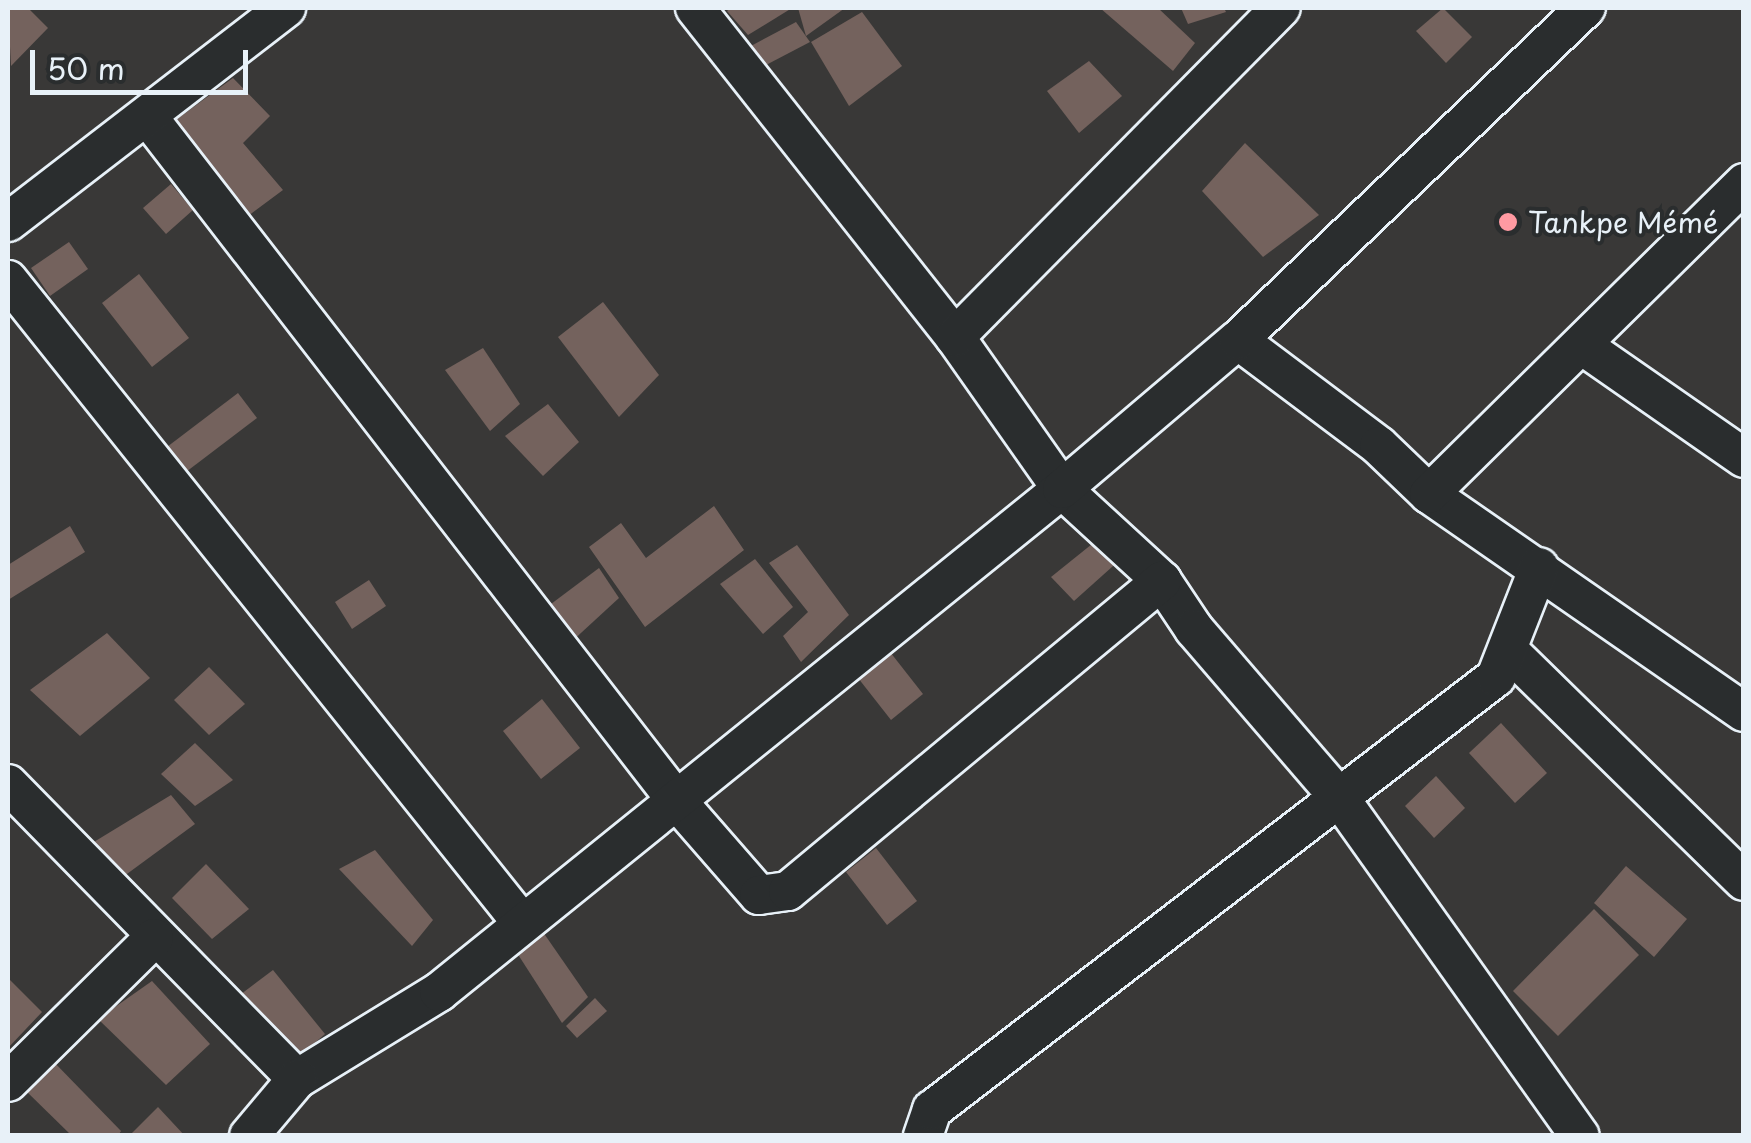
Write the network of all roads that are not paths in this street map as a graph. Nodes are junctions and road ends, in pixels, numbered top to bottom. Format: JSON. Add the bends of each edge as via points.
{"nodes":[{"id":1,"x":286,"y":8,"type":"edge"},
{"id":2,"x":696,"y":8,"type":"edge"},
{"id":3,"x":1280,"y":8,"type":"edge"},
{"id":4,"x":1586,"y":8,"type":"edge"},
{"id":5,"x":148,"y":117,"type":"junction"},
{"id":6,"x":1744,"y":184,"type":"edge"},
{"id":7,"x":8,"y":222,"type":"edge"},
{"id":8,"x":8,"y":280,"type":"edge"},
{"id":9,"x":955,"y":337,"type":"junction"},
{"id":10,"x":1238,"y":340,"type":"junction"},
{"id":11,"x":1583,"y":346,"type":"junction"},
{"id":12,"x":1744,"y":458,"type":"edge"},
{"id":13,"x":1062,"y":489,"type":"junction"},
{"id":14,"x":1429,"y":494,"type":"junction"},
{"id":15,"x":1539,"y":566,"type":"junction"},
{"id":16,"x":1162,"y":581,"type":"junction"},
{"id":17,"x":1510,"y":652,"type":"junction"},
{"id":18,"x":1744,"y":712,"type":"edge"},
{"id":19,"x":8,"y":784,"type":"edge"},
{"id":20,"x":676,"y":800,"type":"junction"},
{"id":21,"x":1342,"y":800,"type":"junction"},
{"id":22,"x":1744,"y":881,"type":"edge"},
{"id":23,"x":522,"y":923,"type":"junction"},
{"id":24,"x":154,"y":938,"type":"junction"},
{"id":25,"x":297,"y":1079,"type":"junction"},
{"id":26,"x":8,"y":1082,"type":"edge"},
{"id":27,"x":249,"y":1136,"type":"edge"},
{"id":28,"x":923,"y":1136,"type":"edge"},
{"id":29,"x":1580,"y":1136,"type":"edge"}],
"edges":[{"from":1,"to":5,"type":"street"},
{"from":2,"to":9,"type":"street"},
{"from":3,"to":9,"type":"street"},
{"from":4,"to":10,"type":"street"},
{"from":5,"to":7,"type":"street"},
{"from":5,"to":20,"type":"street"},
{"from":6,"to":11,"type":"street"},
{"from":8,"to":23,"type":"street"},
{"from":9,"to":13,"type":"street"},
{"from":10,"to":13,"type":"street"},
{"from":10,"to":14,"type":"street","via":[[1380,446]]},
{"from":11,"to":12,"type":"street"},
{"from":11,"to":14,"type":"street"},
{"from":13,"to":16,"type":"street"},
{"from":13,"to":20,"type":"street"},
{"from":14,"to":15,"type":"street"},
{"from":15,"to":17,"type":"street"},
{"from":15,"to":18,"type":"street"},
{"from":16,"to":20,"type":"street","via":[[788,891],[759,896]]},
{"from":16,"to":21,"type":"street","via":[[1194,630]]},
{"from":17,"to":21,"type":"street","via":[[1496,677]]},
{"from":17,"to":22,"type":"street"},
{"from":19,"to":24,"type":"street"},
{"from":20,"to":23,"type":"street"},
{"from":21,"to":28,"type":"street","via":[[932,1110]]},
{"from":21,"to":29,"type":"street"},
{"from":23,"to":25,"type":"street","via":[[439,992]]},
{"from":24,"to":25,"type":"street"},
{"from":24,"to":26,"type":"street"},
{"from":25,"to":27,"type":"street"}]}
